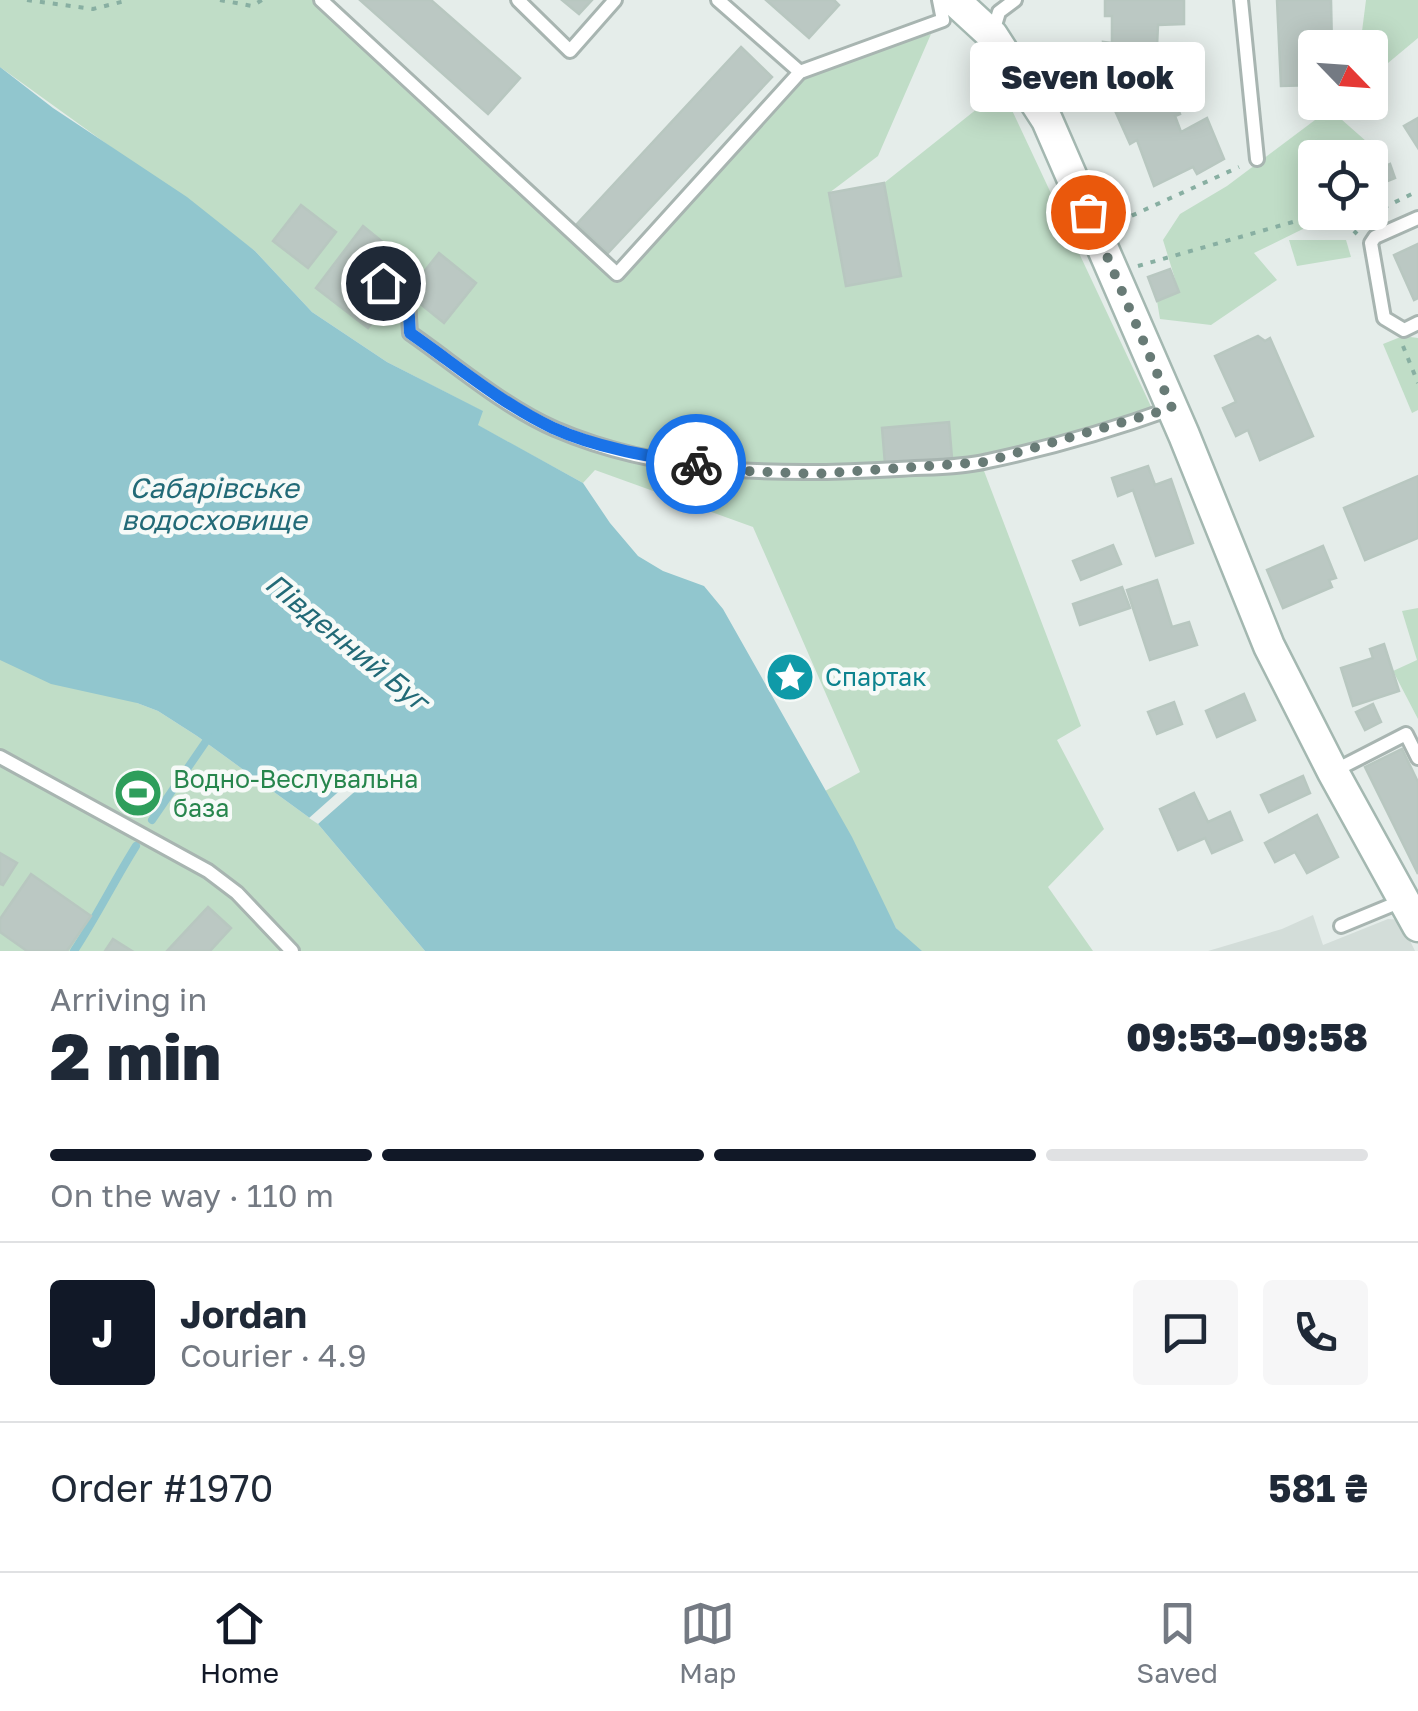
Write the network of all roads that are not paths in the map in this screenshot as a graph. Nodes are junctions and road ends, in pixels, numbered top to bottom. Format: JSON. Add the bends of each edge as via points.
{"nodes":[{"id":1,"x":321,"y":0,"type":"edge"},
{"id":2,"x":518,"y":0,"type":"edge"},
{"id":3,"x":615,"y":0,"type":"edge"},
{"id":4,"x":718,"y":0,"type":"edge"},
{"id":5,"x":940,"y":0,"type":"edge"},
{"id":6,"x":954,"y":0,"type":"edge"},
{"id":7,"x":1015,"y":0,"type":"edge"},
{"id":8,"x":1241,"y":0,"type":"edge"},
{"id":9,"x":992,"y":34,"type":"junction"},
{"id":10,"x":800,"y":72,"type":"junction"},
{"id":11,"x":1257,"y":159,"type":"road end"},
{"id":12,"x":1418,"y":218,"type":"edge"},
{"id":13,"x":383,"y":283,"type":"dead end"},
{"id":14,"x":1418,"y":324,"type":"edge"},
{"id":15,"x":1172,"y":408,"type":"junction"},
{"id":16,"x":0,"y":757,"type":"edge"},
{"id":17,"x":1418,"y":758,"type":"edge"},
{"id":18,"x":1333,"y":772,"type":"junction"},
{"id":19,"x":1411,"y":914,"type":"edge"},
{"id":20,"x":1342,"y":926,"type":"dead end"},
{"id":21,"x":292,"y":951,"type":"edge"}],
"edges":[{"from":1,"to":10,"type":"lane","via":[[617,274]]},
{"from":2,"to":3,"type":"lane","via":[[570,51]]},
{"from":4,"to":10,"type":"lane"},
{"from":5,"to":10,"type":"lane","via":[[943,20]]},
{"from":6,"to":9,"type":"main road"},
{"from":7,"to":9,"type":"lane","via":[[999,12]]},
{"from":8,"to":11,"type":"lane"},
{"from":9,"to":15,"type":"main road","via":[[1047,120]]},
{"from":12,"to":14,"type":"lane","via":[[1371,243],[1384,318],[1404,330]]},
{"from":13,"to":15,"type":"lane","via":[[408,301],[410,333],[526,413],[587,440],[692,464],[815,474],[985,462]]},
{"from":15,"to":18,"type":"main road","via":[[1269,646]]},
{"from":16,"to":21,"type":"lane","via":[[208,872]]},
{"from":17,"to":18,"type":"lane","via":[[1406,734]]},
{"from":18,"to":19,"type":"main road"},
{"from":19,"to":20,"type":"lane"}]}
